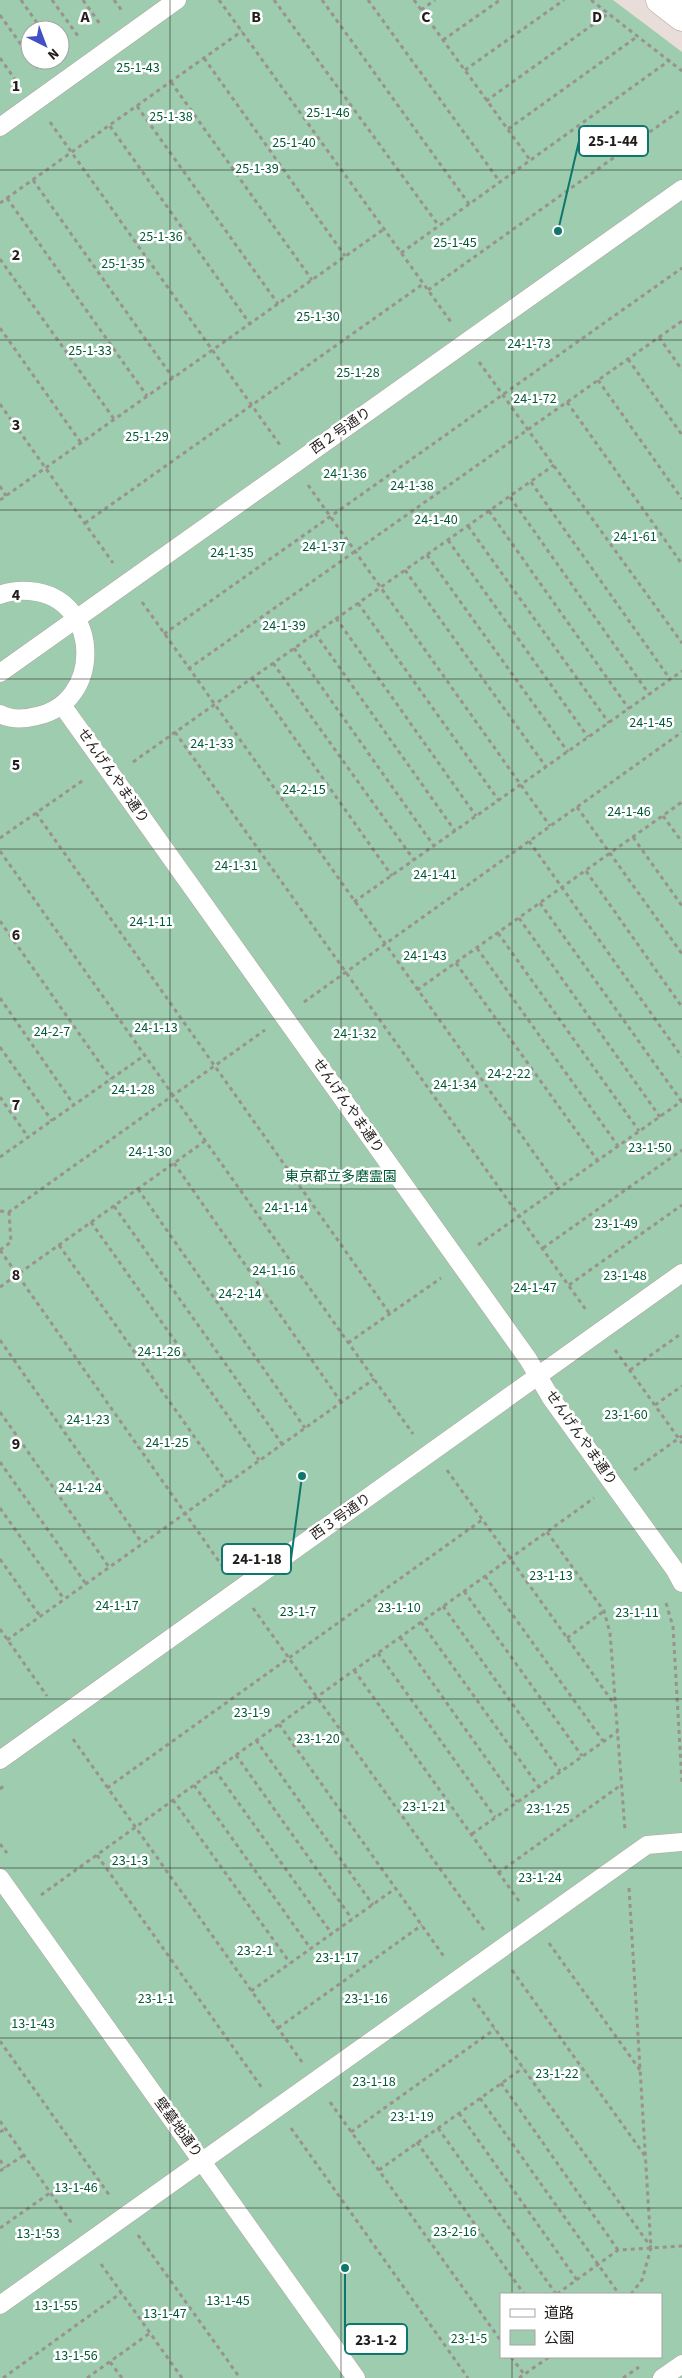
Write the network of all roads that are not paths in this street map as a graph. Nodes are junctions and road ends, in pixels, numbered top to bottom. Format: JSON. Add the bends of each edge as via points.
{"nodes":[{"id":1,"x":177,"y":0,"type":"edge"},
{"id":2,"x":660,"y":0,"type":"edge"},
{"id":3,"x":682,"y":16,"type":"edge"},
{"id":4,"x":0,"y":127,"type":"edge"},
{"id":5,"x":682,"y":189,"type":"edge"},
{"id":6,"x":0,"y":595,"type":"edge"},
{"id":7,"x":77,"y":618,"type":"junction"},
{"id":8,"x":0,"y":673,"type":"edge"},
{"id":9,"x":62,"y":705,"type":"junction"},
{"id":10,"x":0,"y":714,"type":"edge"},
{"id":11,"x":682,"y":1273,"type":"edge"},
{"id":12,"x":538,"y":1376,"type":"junction"},
{"id":13,"x":682,"y":1583,"type":"edge"},
{"id":14,"x":0,"y":1760,"type":"edge"},
{"id":15,"x":682,"y":1842,"type":"edge"},
{"id":16,"x":0,"y":1878,"type":"edge"},
{"id":17,"x":202,"y":2161,"type":"junction"},
{"id":18,"x":0,"y":2305,"type":"edge"},
{"id":19,"x":682,"y":2364,"type":"edge"},
{"id":20,"x":356,"y":2378,"type":"edge"},
{"id":21,"x":662,"y":2378,"type":"edge"}],
"edges":[{"from":1,"to":4,"type":"lane"},
{"from":2,"to":3,"type":"street"},
{"from":5,"to":7,"type":"lane","name":"西２号通り"},
{"from":6,"to":7,"type":"lane","via":[[26,590],[46,594]]},
{"from":7,"to":8,"type":"lane","name":"西２号通り"},
{"from":7,"to":9,"type":"lane","via":[[85,636],[85,673],[76,690]]},
{"from":9,"to":10,"type":"lane","via":[[46,714],[25,719]]},
{"from":9,"to":12,"type":"lane","name":"せんげんやま通り"},
{"from":11,"to":12,"type":"lane","name":"西３号通り"},
{"from":12,"to":13,"type":"lane","name":"せんげんやま通り"},
{"from":12,"to":14,"type":"lane","name":"西３号通り"},
{"from":15,"to":17,"type":"lane","via":[[646,1845]]},
{"from":16,"to":17,"type":"lane","name":"壁墓地通り"},
{"from":17,"to":18,"type":"lane"},
{"from":17,"to":20,"type":"lane","name":"壁墓地通り"},
{"from":19,"to":21,"type":"lane"}]}
